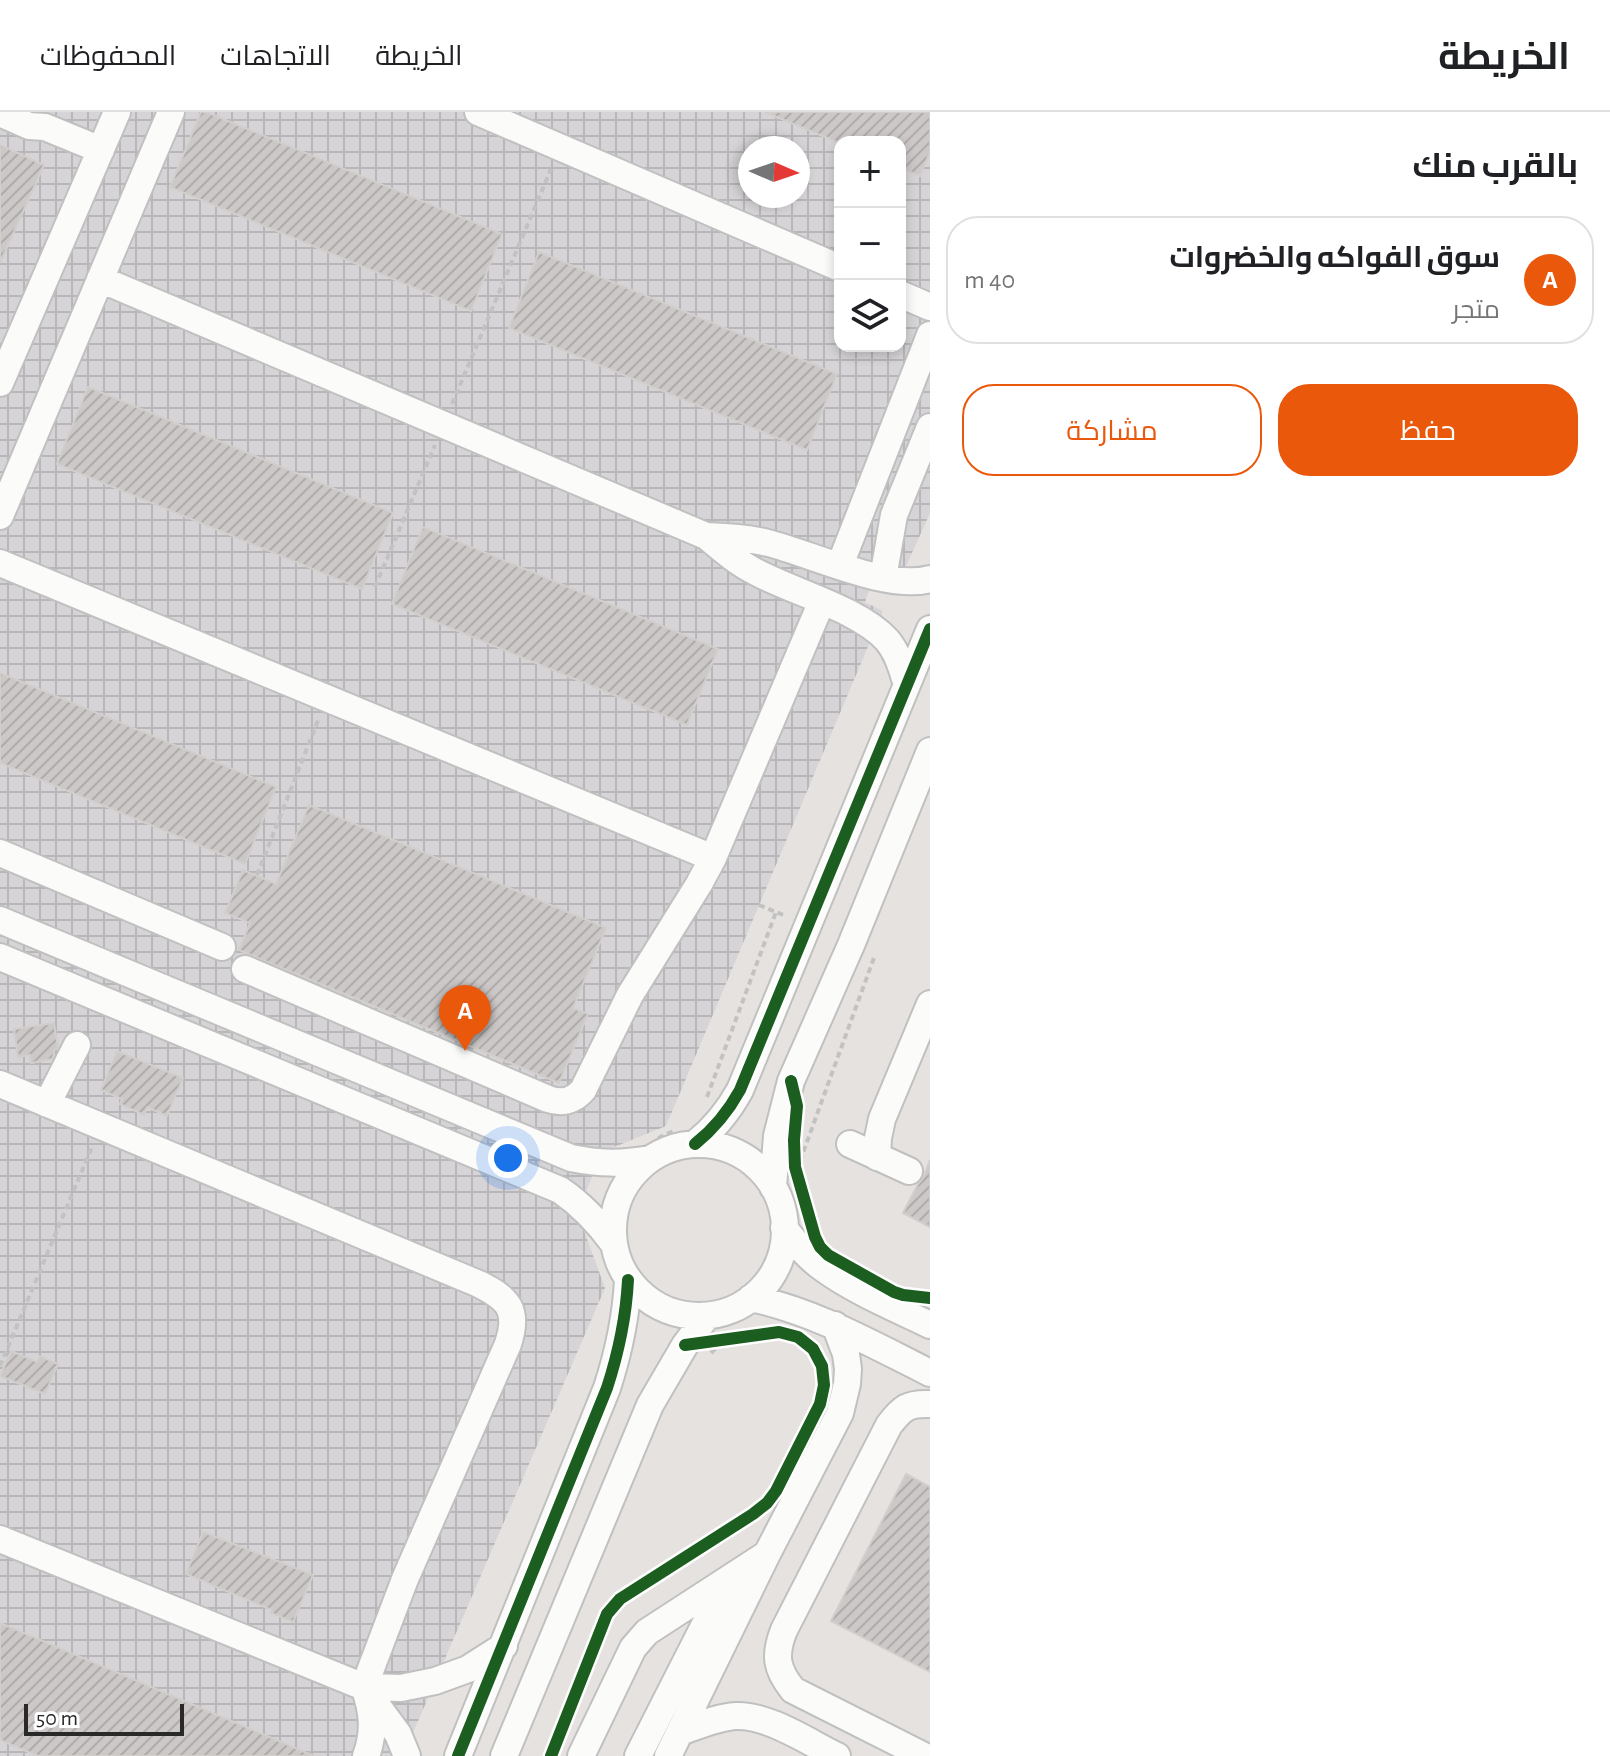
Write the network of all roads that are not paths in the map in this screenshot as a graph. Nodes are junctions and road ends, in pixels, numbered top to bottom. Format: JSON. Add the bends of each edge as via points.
{"nodes":[{"id":1,"x":117,"y":112,"type":"edge"},
{"id":2,"x":171,"y":112,"type":"edge"},
{"id":3,"x":478,"y":112,"type":"edge"},
{"id":4,"x":0,"y":113,"type":"edge"},
{"id":5,"x":97,"y":158,"type":"junction"},
{"id":6,"x":834,"y":265,"type":"edge"},
{"id":7,"x":100,"y":279,"type":"junction"},
{"id":8,"x":906,"y":297,"type":"edge"},
{"id":9,"x":930,"y":307,"type":"edge"},
{"id":10,"x":930,"y":335,"type":"edge"},
{"id":11,"x":3,"y":365,"type":"edge"},
{"id":12,"x":930,"y":427,"type":"edge"},
{"id":13,"x":0,"y":516,"type":"edge"},
{"id":14,"x":706,"y":536,"type":"junction"},
{"id":15,"x":0,"y":563,"type":"edge"},
{"id":16,"x":840,"y":565,"type":"junction"},
{"id":17,"x":883,"y":578,"type":"junction"},
{"id":18,"x":930,"y":579,"type":"edge"},
{"id":19,"x":822,"y":601,"type":"junction"},
{"id":20,"x":930,"y":629,"type":"edge"},
{"id":21,"x":907,"y":685,"type":"junction"},
{"id":22,"x":930,"y":751,"type":"edge"},
{"id":23,"x":0,"y":853,"type":"edge"},
{"id":24,"x":713,"y":858,"type":"junction"},
{"id":25,"x":0,"y":920,"type":"edge"},
{"id":26,"x":222,"y":947,"type":"dead end"},
{"id":27,"x":0,"y":957,"type":"edge"},
{"id":28,"x":245,"y":969,"type":"dead end"},
{"id":29,"x":930,"y":1004,"type":"edge"},
{"id":30,"x":77,"y":1045,"type":"dead end"},
{"id":31,"x":0,"y":1084,"type":"edge"},
{"id":32,"x":47,"y":1104,"type":"junction"},
{"id":33,"x":690,"y":1135,"type":"junction"},
{"id":34,"x":850,"y":1144,"type":"dead end"},
{"id":35,"x":654,"y":1148,"type":"junction"},
{"id":36,"x":877,"y":1157,"type":"junction"},
{"id":37,"x":909,"y":1171,"type":"dead end"},
{"id":38,"x":773,"y":1187,"type":"junction"},
{"id":39,"x":784,"y":1228,"type":"junction"},
{"id":40,"x":614,"y":1244,"type":"junction"},
{"id":41,"x":628,"y":1280,"type":"junction"},
{"id":42,"x":751,"y":1298,"type":"junction"},
{"id":43,"x":707,"y":1316,"type":"junction"},
{"id":44,"x":835,"y":1325,"type":"junction"},
{"id":45,"x":930,"y":1325,"type":"edge"},
{"id":46,"x":930,"y":1373,"type":"edge"},
{"id":47,"x":930,"y":1404,"type":"edge"},
{"id":48,"x":0,"y":1539,"type":"edge"},
{"id":49,"x":767,"y":1554,"type":"junction"},
{"id":50,"x":729,"y":1578,"type":"junction"},
{"id":51,"x":504,"y":1646,"type":"junction"},
{"id":52,"x":364,"y":1687,"type":"junction"},
{"id":53,"x":680,"y":1732,"type":"junction"},
{"id":54,"x":402,"y":1745,"type":"edge"},
{"id":55,"x":366,"y":1756,"type":"edge"},
{"id":56,"x":376,"y":1756,"type":"edge"},
{"id":57,"x":458,"y":1756,"type":"edge"},
{"id":58,"x":504,"y":1756,"type":"edge"},
{"id":59,"x":581,"y":1756,"type":"edge"},
{"id":60,"x":638,"y":1756,"type":"edge"},
{"id":61,"x":668,"y":1756,"type":"edge"},
{"id":62,"x":837,"y":1756,"type":"edge"},
{"id":63,"x":924,"y":1756,"type":"edge"}],
"edges":[{"from":1,"to":5,"type":"street"},
{"from":2,"to":7,"type":"street"},
{"from":3,"to":6,"type":"street"},
{"from":4,"to":5,"type":"street","via":[[29,126],[40,138]]},
{"from":5,"to":11,"type":"street"},
{"from":7,"to":13,"type":"street"},
{"from":7,"to":14,"type":"street"},
{"from":8,"to":9,"type":"street"},
{"from":10,"to":16,"type":"street"},
{"from":12,"to":17,"type":"street","via":[[894,515]]},
{"from":14,"to":16,"type":"street","via":[[767,543]]},
{"from":14,"to":19,"type":"street","via":[[756,572]]},
{"from":15,"to":24,"type":"street"},
{"from":16,"to":17,"type":"street"},
{"from":17,"to":18,"type":"street"},
{"from":19,"to":21,"type":"street","via":[[888,641]]},
{"from":19,"to":24,"type":"street"},
{"from":20,"to":21,"type":"street"},
{"from":21,"to":33,"type":"street","via":[[740,1090],[714,1129]]},
{"from":22,"to":38,"type":"street","via":[[791,1081],[777,1136]]},
{"from":23,"to":26,"type":"street"},
{"from":24,"to":28,"type":"street","via":[[630,995],[583,1090],[567,1101],[548,1099]]},
{"from":25,"to":35,"type":"street","via":[[571,1158],[624,1163]]},
{"from":27,"to":40,"type":"street","via":[[560,1190],[581,1204]]},
{"from":29,"to":36,"type":"street","via":[[882,1119]]},
{"from":30,"to":32,"type":"street"},
{"from":31,"to":32,"type":"street"},
{"from":32,"to":52,"type":"street","via":[[479,1284],[510,1307],[514,1326],[508,1344],[405,1579]]},
{"from":33,"to":35,"type":"street","via":[[672,1148]]},
{"from":33,"to":38,"type":"street","via":[[740,1154]]},
{"from":34,"to":36,"type":"street"},
{"from":35,"to":40,"type":"street","via":[[616,1205]]},
{"from":36,"to":37,"type":"street"},
{"from":38,"to":39,"type":"street"},
{"from":39,"to":42,"type":"street","via":[[776,1267]]},
{"from":39,"to":45,"type":"street","via":[[823,1269]]},
{"from":40,"to":41,"type":"street"},
{"from":41,"to":43,"type":"street","via":[[663,1309]]},
{"from":41,"to":51,"type":"street","via":[[619,1353]]},
{"from":42,"to":43,"type":"street"},
{"from":42,"to":44,"type":"street"},
{"from":43,"to":58,"type":"street","via":[[650,1405]]},
{"from":44,"to":46,"type":"street"},
{"from":44,"to":49,"type":"street","via":[[846,1354],[845,1399]]},
{"from":47,"to":63,"type":"street","via":[[915,1403],[899,1411],[889,1425],[784,1630],[777,1661],[793,1690]]},
{"from":48,"to":52,"type":"street"},
{"from":49,"to":50,"type":"street"},
{"from":49,"to":53,"type":"street"},
{"from":50,"to":59,"type":"street","via":[[647,1632],[633,1648]]},
{"from":50,"to":60,"type":"street"},
{"from":51,"to":52,"type":"street","via":[[468,1669],[435,1681],[401,1688]]},
{"from":51,"to":57,"type":"street"},
{"from":52,"to":54,"type":"street"},
{"from":52,"to":55,"type":"street","via":[[372,1717]]},
{"from":53,"to":61,"type":"street"},
{"from":53,"to":62,"type":"street","via":[[735,1716],[759,1719]]},
{"from":54,"to":56,"type":"street","via":[[383,1747]]}]}
